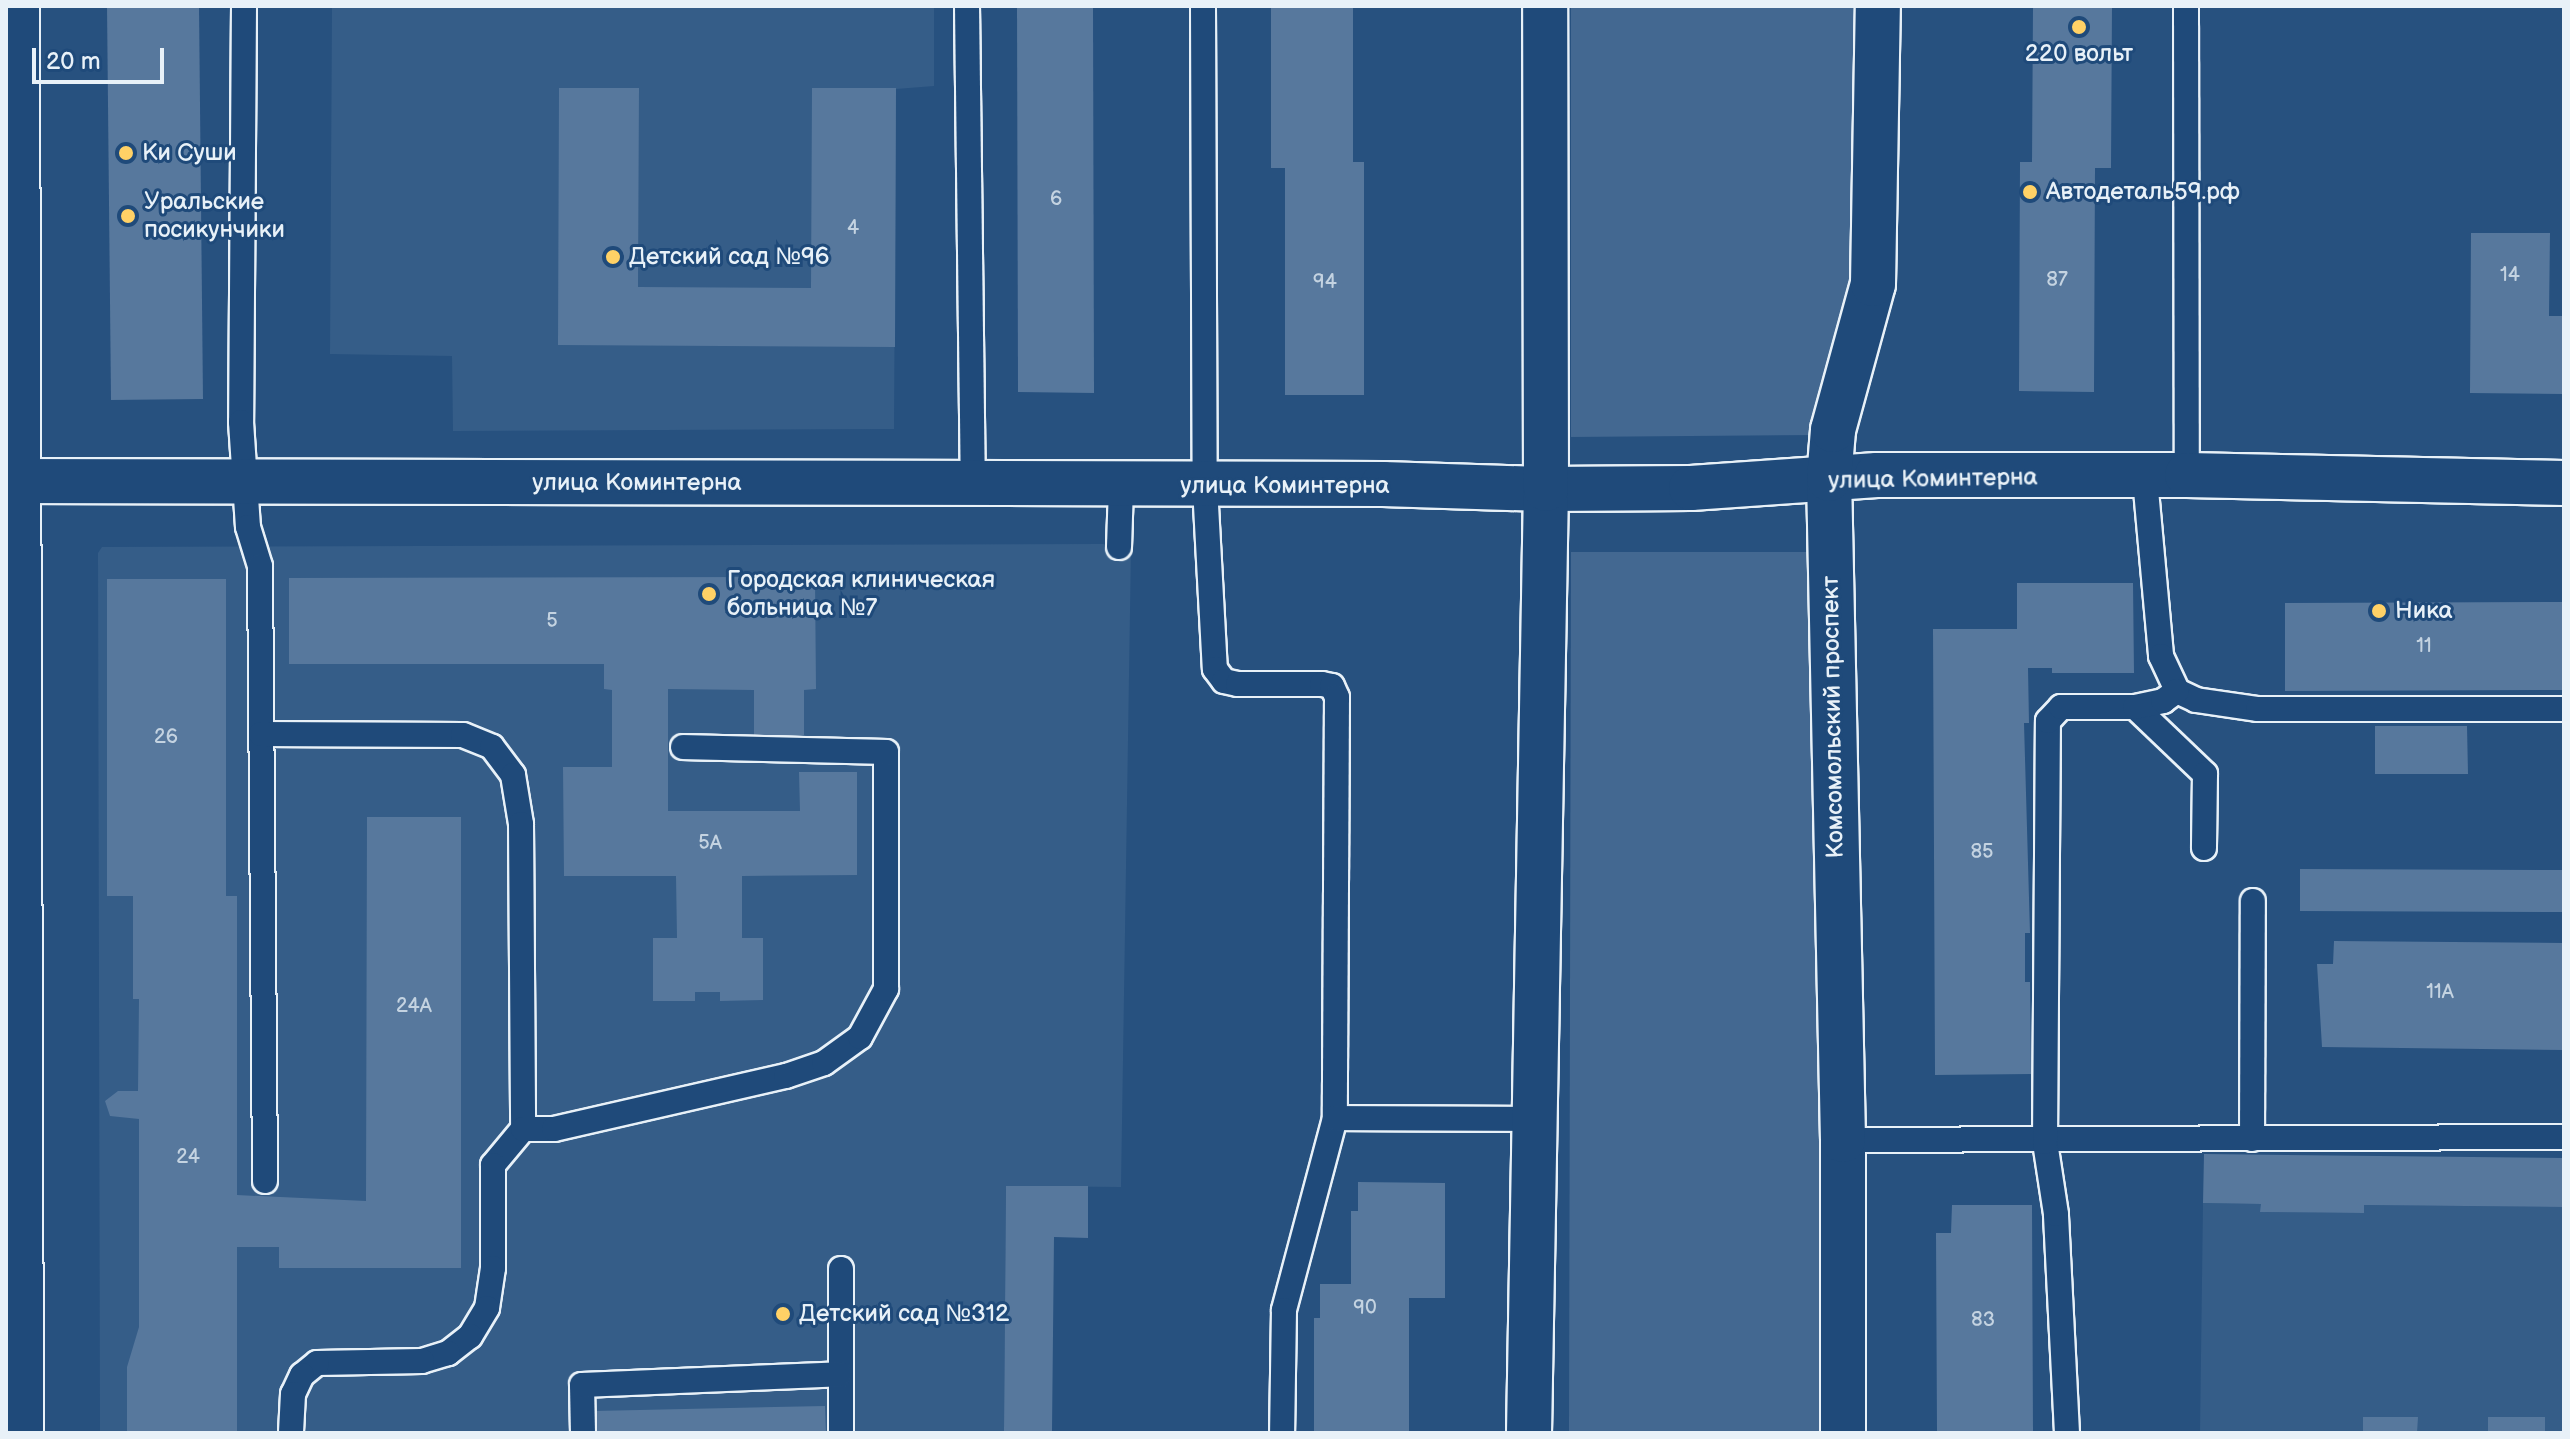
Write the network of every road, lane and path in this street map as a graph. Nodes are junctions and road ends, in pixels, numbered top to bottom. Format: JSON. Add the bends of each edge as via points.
{"nodes":[{"id":1,"x":17,"y":6,"type":"edge"},
{"id":2,"x":244,"y":6,"type":"edge"},
{"id":3,"x":967,"y":6,"type":"edge"},
{"id":4,"x":1203,"y":6,"type":"edge"},
{"id":5,"x":1545,"y":6,"type":"edge"},
{"id":6,"x":1878,"y":6,"type":"edge"},
{"id":7,"x":2186,"y":6,"type":"edge"},
{"id":8,"x":2166,"y":477,"type":"junction"},
{"id":9,"x":1829,"y":479,"type":"junction"},
{"id":10,"x":12,"y":480,"type":"edge"},
{"id":11,"x":247,"y":480,"type":"junction"},
{"id":12,"x":2564,"y":483,"type":"edge"},
{"id":13,"x":973,"y":486,"type":"junction"},
{"id":14,"x":1121,"y":486,"type":"junction"},
{"id":15,"x":1205,"y":487,"type":"junction"},
{"id":16,"x":1546,"y":489,"type":"junction"},
{"id":17,"x":1119,"y":547,"type":"dead end"},
{"id":18,"x":2177,"y":691,"type":"junction"},
{"id":19,"x":2135,"y":707,"type":"junction"},
{"id":20,"x":2564,"y":709,"type":"edge"},
{"id":21,"x":261,"y":734,"type":"junction"},
{"id":22,"x":683,"y":747,"type":"dead end"},
{"id":23,"x":2204,"y":848,"type":"dead end"},
{"id":24,"x":2253,"y":901,"type":"dead end"},
{"id":25,"x":1335,"y":1118,"type":"junction"},
{"id":26,"x":1532,"y":1119,"type":"junction"},
{"id":27,"x":523,"y":1129,"type":"junction"},
{"id":28,"x":2564,"y":1137,"type":"edge"},
{"id":29,"x":2252,"y":1139,"type":"junction"},
{"id":30,"x":1843,"y":1140,"type":"junction"},
{"id":31,"x":2045,"y":1142,"type":"junction"},
{"id":32,"x":265,"y":1181,"type":"dead end"},
{"id":33,"x":841,"y":1269,"type":"dead end"},
{"id":34,"x":840,"y":1374,"type":"junction"},
{"id":35,"x":21,"y":1433,"type":"edge"},
{"id":36,"x":291,"y":1433,"type":"edge"},
{"id":37,"x":583,"y":1433,"type":"edge"},
{"id":38,"x":841,"y":1433,"type":"edge"},
{"id":39,"x":1282,"y":1433,"type":"edge"},
{"id":40,"x":1529,"y":1433,"type":"edge"},
{"id":41,"x":1843,"y":1433,"type":"edge"},
{"id":42,"x":2067,"y":1433,"type":"edge"}],
"edges":[{"from":1,"to":10,"type":"street"},
{"from":2,"to":11,"type":"lane","via":[[241,422]]},
{"from":3,"to":13,"type":"lane"},
{"from":4,"to":15,"type":"lane"},
{"from":5,"to":16,"type":"street"},
{"from":6,"to":9,"type":"street","name":"Комсомольский проспект","via":[[1873,284],[1833,430]]},
{"from":7,"to":8,"type":"lane"},
{"from":8,"to":9,"type":"street","name":"улица Коминтерна"},
{"from":8,"to":12,"type":"street","name":"улица Коминтерна"},
{"from":8,"to":18,"type":"lane","via":[[2161,656]]},
{"from":9,"to":16,"type":"street","name":"улица Коминтерна"},
{"from":9,"to":30,"type":"street","name":"Комсомольский проспект"},
{"from":10,"to":11,"type":"street","name":"улица Коминтерна"},
{"from":10,"to":35,"type":"street"},
{"from":11,"to":13,"type":"street","name":"улица Коминтерна"},
{"from":11,"to":21,"type":"lane","via":[[248,527],[260,566]]},
{"from":13,"to":14,"type":"street","name":"улица Коминтерна"},
{"from":14,"to":15,"type":"street","name":"улица Коминтерна"},
{"from":14,"to":17,"type":"lane"},
{"from":15,"to":16,"type":"street","name":"улица Коминтерна"},
{"from":15,"to":25,"type":"lane","via":[[1215,669],[1224,681],[1322,684],[1332,686],[1337,697]]},
{"from":16,"to":26,"type":"street"},
{"from":18,"to":19,"type":"lane","via":[[2163,701]]},
{"from":18,"to":20,"type":"lane","via":[[2196,700],[2258,709]]},
{"from":19,"to":23,"type":"lane","via":[[2205,774]]},
{"from":19,"to":31,"type":"lane","via":[[2061,707],[2048,721]]},
{"from":21,"to":27,"type":"lane","via":[[463,735],[492,747],[513,775],[521,824]]},
{"from":21,"to":32,"type":"lane"},
{"from":22,"to":27,"type":"lane","via":[[886,752],[886,989],[860,1037],[824,1063],[554,1129]]},
{"from":24,"to":29,"type":"lane"},
{"from":25,"to":26,"type":"lane"},
{"from":25,"to":39,"type":"lane","via":[[1284,1310]]},
{"from":26,"to":40,"type":"street"},
{"from":27,"to":36,"type":"lane","via":[[493,1165],[493,1268],[487,1308],[470,1336],[448,1353],[422,1361],[317,1363],[302,1375],[293,1394]]},
{"from":28,"to":29,"type":"lane"},
{"from":29,"to":31,"type":"lane"},
{"from":30,"to":31,"type":"lane"},
{"from":30,"to":41,"type":"street","name":"Комсомольский проспект"},
{"from":31,"to":42,"type":"lane","via":[[2056,1214]]},
{"from":33,"to":34,"type":"lane"},
{"from":34,"to":37,"type":"lane","via":[[582,1385]]},
{"from":34,"to":38,"type":"lane"}]}
